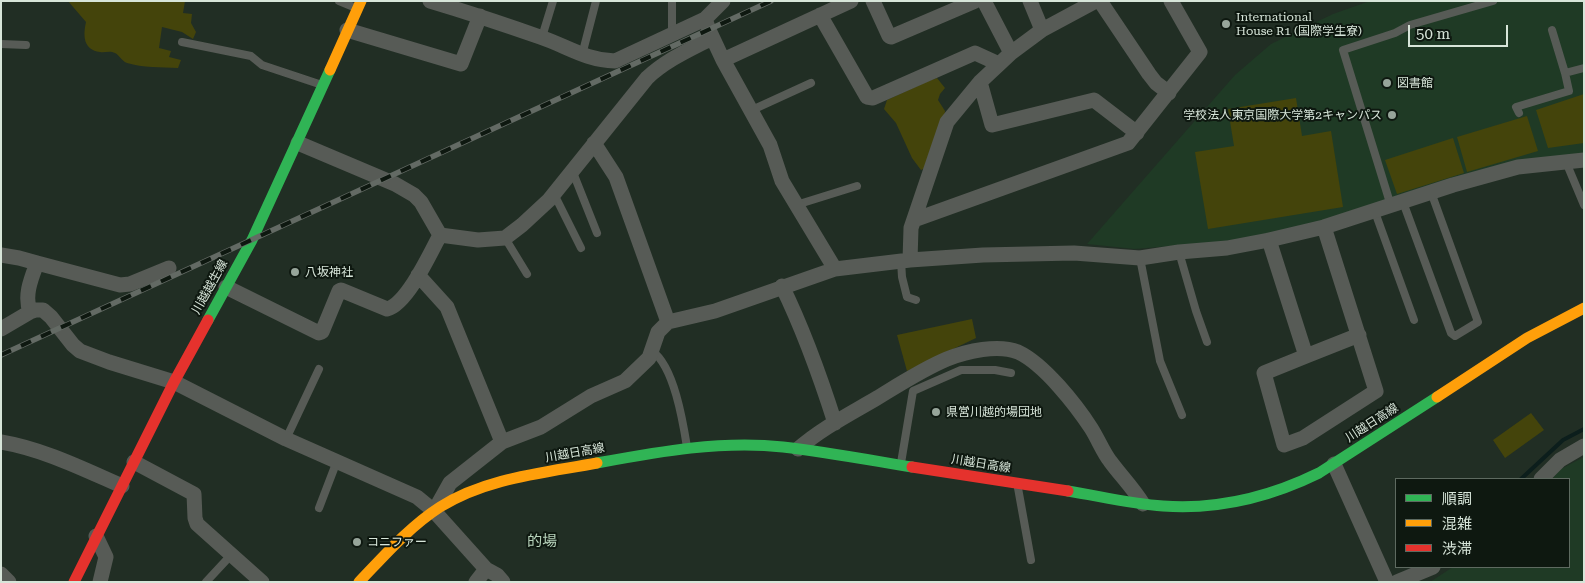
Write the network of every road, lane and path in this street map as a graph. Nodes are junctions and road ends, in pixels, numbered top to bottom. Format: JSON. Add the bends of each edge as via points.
{"nodes":[{"id":1,"x":339,"y":1,"type":"edge"},
{"id":2,"x":430,"y":1,"type":"edge"},
{"id":3,"x":553,"y":1,"type":"edge"},
{"id":4,"x":596,"y":1,"type":"edge"},
{"id":5,"x":672,"y":1,"type":"edge"},
{"id":6,"x":723,"y":1,"type":"edge"},
{"id":7,"x":851,"y":1,"type":"edge"},
{"id":8,"x":873,"y":1,"type":"edge"},
{"id":9,"x":975,"y":1,"type":"edge"},
{"id":10,"x":984,"y":1,"type":"edge"},
{"id":11,"x":1030,"y":1,"type":"edge"},
{"id":12,"x":1096,"y":1,"type":"edge"},
{"id":13,"x":1100,"y":1,"type":"edge"},
{"id":14,"x":1171,"y":1,"type":"edge"},
{"id":15,"x":1493,"y":1,"type":"edge"},
{"id":16,"x":1477,"y":4,"type":"edge"},
{"id":17,"x":359,"y":5,"type":"edge"},
{"id":18,"x":820,"y":15,"type":"junction"},
{"id":19,"x":480,"y":16,"type":"junction"},
{"id":20,"x":705,"y":19,"type":"junction"},
{"id":21,"x":347,"y":30,"type":"junction"},
{"id":22,"x":1042,"y":30,"type":"junction"},
{"id":23,"x":1552,"y":30,"type":"dead end"},
{"id":24,"x":672,"y":34,"type":"junction"},
{"id":25,"x":542,"y":37,"type":"junction"},
{"id":26,"x":712,"y":38,"type":"junction"},
{"id":27,"x":182,"y":42,"type":"dead end"},
{"id":28,"x":1,"y":44,"type":"edge"},
{"id":29,"x":26,"y":45,"type":"dead end"},
{"id":30,"x":1011,"y":53,"type":"junction"},
{"id":31,"x":582,"y":55,"type":"junction"},
{"id":32,"x":723,"y":60,"type":"junction"},
{"id":33,"x":998,"y":64,"type":"junction"},
{"id":34,"x":1584,"y":68,"type":"edge"},
{"id":35,"x":1566,"y":73,"type":"junction"},
{"id":36,"x":980,"y":82,"type":"junction"},
{"id":37,"x":811,"y":83,"type":"dead end"},
{"id":38,"x":324,"y":86,"type":"junction"},
{"id":39,"x":1169,"y":93,"type":"junction"},
{"id":40,"x":752,"y":110,"type":"junction"},
{"id":41,"x":1519,"y":113,"type":"dead end"},
{"id":42,"x":1137,"y":133,"type":"junction"},
{"id":43,"x":298,"y":143,"type":"junction"},
{"id":44,"x":594,"y":143,"type":"junction"},
{"id":45,"x":1584,"y":160,"type":"edge"},
{"id":46,"x":1566,"y":162,"type":"junction"},
{"id":47,"x":572,"y":170,"type":"junction"},
{"id":48,"x":857,"y":186,"type":"dead end"},
{"id":49,"x":1431,"y":192,"type":"junction"},
{"id":50,"x":554,"y":194,"type":"junction"},
{"id":51,"x":1397,"y":204,"type":"junction"},
{"id":52,"x":796,"y":205,"type":"junction"},
{"id":53,"x":1584,"y":205,"type":"edge"},
{"id":54,"x":1375,"y":212,"type":"junction"},
{"id":55,"x":914,"y":220,"type":"junction"},
{"id":56,"x":1324,"y":227,"type":"junction"},
{"id":57,"x":597,"y":233,"type":"dead end"},
{"id":58,"x":440,"y":235,"type":"junction"},
{"id":59,"x":505,"y":238,"type":"junction"},
{"id":60,"x":1269,"y":240,"type":"junction"},
{"id":61,"x":581,"y":248,"type":"dead end"},
{"id":62,"x":1179,"y":252,"type":"junction"},
{"id":63,"x":1,"y":256,"type":"edge"},
{"id":64,"x":1140,"y":258,"type":"junction"},
{"id":65,"x":906,"y":261,"type":"junction"},
{"id":66,"x":37,"y":263,"type":"junction"},
{"id":67,"x":168,"y":268,"type":"dead end"},
{"id":68,"x":835,"y":269,"type":"junction"},
{"id":69,"x":527,"y":274,"type":"dead end"},
{"id":70,"x":418,"y":275,"type":"junction"},
{"id":71,"x":782,"y":286,"type":"junction"},
{"id":72,"x":226,"y":287,"type":"junction"},
{"id":73,"x":916,"y":300,"type":"dead end"},
{"id":74,"x":1584,"y":308,"type":"edge"},
{"id":75,"x":30,"y":312,"type":"junction"},
{"id":76,"x":1414,"y":320,"type":"dead end"},
{"id":77,"x":668,"y":322,"type":"junction"},
{"id":78,"x":1,"y":329,"type":"edge"},
{"id":79,"x":1359,"y":335,"type":"junction"},
{"id":80,"x":1208,"y":342,"type":"dead end"},
{"id":81,"x":652,"y":351,"type":"junction"},
{"id":82,"x":1306,"y":356,"type":"junction"},
{"id":83,"x":319,"y":369,"type":"dead end"},
{"id":84,"x":1011,"y":373,"type":"dead end"},
{"id":85,"x":174,"y":382,"type":"junction"},
{"id":86,"x":1182,"y":415,"type":"dead end"},
{"id":87,"x":835,"y":423,"type":"junction"},
{"id":88,"x":286,"y":439,"type":"junction"},
{"id":89,"x":1,"y":442,"type":"edge"},
{"id":90,"x":502,"y":442,"type":"junction"},
{"id":91,"x":1584,"y":446,"type":"edge"},
{"id":92,"x":688,"y":449,"type":"junction"},
{"id":93,"x":798,"y":449,"type":"junction"},
{"id":94,"x":336,"y":461,"type":"junction"},
{"id":95,"x":134,"y":462,"type":"junction"},
{"id":96,"x":1334,"y":464,"type":"junction"},
{"id":97,"x":901,"y":465,"type":"junction"},
{"id":98,"x":1542,"y":478,"type":"edge"},
{"id":99,"x":1017,"y":484,"type":"junction"},
{"id":100,"x":122,"y":486,"type":"junction"},
{"id":101,"x":1143,"y":504,"type":"junction"},
{"id":102,"x":319,"y":508,"type":"dead end"},
{"id":103,"x":434,"y":511,"type":"junction"},
{"id":104,"x":96,"y":536,"type":"junction"},
{"id":105,"x":232,"y":554,"type":"junction"},
{"id":106,"x":1032,"y":560,"type":"dead end"},
{"id":107,"x":1431,"y":568,"type":"edge"},
{"id":108,"x":486,"y":569,"type":"junction"},
{"id":109,"x":74,"y":582,"type":"edge"},
{"id":110,"x":101,"y":582,"type":"edge"},
{"id":111,"x":206,"y":582,"type":"edge"},
{"id":112,"x":262,"y":582,"type":"edge"},
{"id":113,"x":359,"y":582,"type":"edge"},
{"id":114,"x":476,"y":582,"type":"edge"},
{"id":115,"x":503,"y":582,"type":"edge"},
{"id":116,"x":1387,"y":582,"type":"edge"},
{"id":117,"x":1397,"y":582,"type":"edge"}],
"edges":[{"from":1,"to":17,"type":"lane"},
{"from":2,"to":19,"type":"street"},
{"from":3,"to":25,"type":"lane"},
{"from":4,"to":31,"type":"lane"},
{"from":5,"to":24,"type":"lane"},
{"from":6,"to":20,"type":"street"},
{"from":7,"to":18,"type":"street"},
{"from":8,"to":9,"type":"street","via":[[891,37]]},
{"from":10,"to":30,"type":"street"},
{"from":11,"to":22,"type":"street"},
{"from":12,"to":22,"type":"street"},
{"from":13,"to":39,"type":"street","via":[[1149,74]]},
{"from":14,"to":39,"type":"street","via":[[1200,52]]},
{"from":15,"to":16,"type":"lane"},
{"from":16,"to":51,"type":"lane","via":[[1343,50]]},
{"from":17,"to":21,"type":"main road","name":"川越越生線"},
{"from":18,"to":32,"type":"street"},
{"from":18,"to":33,"type":"street","via":[[867,97],[873,98],[975,53]]},
{"from":19,"to":21,"type":"street","via":[[461,64]]},
{"from":19,"to":25,"type":"street"},
{"from":20,"to":24,"type":"street"},
{"from":20,"to":26,"type":"street"},
{"from":21,"to":38,"type":"main road","name":"川越越生線"},
{"from":22,"to":30,"type":"street"},
{"from":23,"to":35,"type":"lane"},
{"from":24,"to":31,"type":"street","via":[[615,61]]},
{"from":25,"to":31,"type":"street"},
{"from":26,"to":32,"type":"street"},
{"from":26,"to":44,"type":"street","via":[[659,67]]},
{"from":27,"to":38,"type":"lane","via":[[251,56],[262,65]]},
{"from":28,"to":29,"type":"lane"},
{"from":30,"to":33,"type":"street"},
{"from":32,"to":40,"type":"street"},
{"from":33,"to":36,"type":"street"},
{"from":34,"to":35,"type":"lane"},
{"from":35,"to":41,"type":"lane","via":[[1569,91],[1516,107]]},
{"from":36,"to":42,"type":"street","via":[[992,125],[1094,100]]},
{"from":36,"to":55,"type":"street","via":[[948,122]]},
{"from":37,"to":40,"type":"lane"},
{"from":38,"to":43,"type":"main road","name":"川越越生線"},
{"from":39,"to":42,"type":"street"},
{"from":40,"to":52,"type":"street","via":[[770,145],[782,181]]},
{"from":42,"to":55,"type":"street","via":[[1128,143]]},
{"from":43,"to":58,"type":"street","via":[[414,195]]},
{"from":43,"to":72,"type":"main road","name":"川越越生線"},
{"from":44,"to":47,"type":"street"},
{"from":44,"to":77,"type":"street","via":[[616,177]]},
{"from":45,"to":46,"type":"street"},
{"from":46,"to":49,"type":"street","via":[[1518,167]]},
{"from":46,"to":53,"type":"lane"},
{"from":47,"to":50,"type":"street"},
{"from":47,"to":57,"type":"lane"},
{"from":48,"to":52,"type":"lane"},
{"from":49,"to":51,"type":"street"},
{"from":49,"to":51,"type":"lane","via":[[1478,322],[1455,336]]},
{"from":50,"to":59,"type":"street"},
{"from":50,"to":61,"type":"lane"},
{"from":51,"to":54,"type":"street"},
{"from":52,"to":68,"type":"street"},
{"from":54,"to":56,"type":"street"},
{"from":54,"to":76,"type":"lane"},
{"from":55,"to":65,"type":"street"},
{"from":56,"to":60,"type":"street"},
{"from":56,"to":79,"type":"street"},
{"from":58,"to":59,"type":"street","via":[[478,240]]},
{"from":58,"to":70,"type":"street"},
{"from":59,"to":69,"type":"lane"},
{"from":60,"to":62,"type":"street"},
{"from":60,"to":82,"type":"street"},
{"from":62,"to":64,"type":"street"},
{"from":62,"to":80,"type":"lane"},
{"from":63,"to":66,"type":"street"},
{"from":64,"to":65,"type":"street","via":[[1074,253]]},
{"from":64,"to":86,"type":"lane","via":[[1160,361]]},
{"from":65,"to":68,"type":"street"},
{"from":65,"to":73,"type":"lane","via":[[902,277],[907,297]]},
{"from":66,"to":67,"type":"street","via":[[120,285]]},
{"from":66,"to":75,"type":"street","via":[[27,299]]},
{"from":68,"to":71,"type":"street"},
{"from":70,"to":72,"type":"street","via":[[402,299],[387,309],[338,291],[319,333]]},
{"from":70,"to":90,"type":"street","via":[[447,307]]},
{"from":71,"to":77,"type":"street","via":[[715,311]]},
{"from":71,"to":87,"type":"street","via":[[815,360]]},
{"from":72,"to":85,"type":"main road","name":"川越越生線"},
{"from":74,"to":96,"type":"main road","name":"川越日高線","via":[[1518,344]]},
{"from":75,"to":78,"type":"street"},
{"from":75,"to":85,"type":"street","via":[[43,310],[80,351]]},
{"from":77,"to":81,"type":"street","via":[[658,332]]},
{"from":79,"to":82,"type":"street"},
{"from":79,"to":82,"type":"street","via":[[1376,391],[1303,438],[1284,445],[1264,373]]},
{"from":81,"to":90,"type":"street","via":[[642,366],[625,381],[592,396],[541,427]]},
{"from":81,"to":92,"type":"lane","via":[[658,355],[675,392]]},
{"from":83,"to":88,"type":"lane"},
{"from":84,"to":97,"type":"lane","via":[[961,370],[913,391]]},
{"from":85,"to":88,"type":"street"},
{"from":85,"to":95,"type":"main road","name":"川越越生線"},
{"from":87,"to":93,"type":"street"},
{"from":87,"to":101,"type":"street","via":[[948,358],[988,350],[1017,352],[1034,361],[1075,406],[1109,460]]},
{"from":88,"to":94,"type":"street"},
{"from":89,"to":100,"type":"street","via":[[22,446],[80,467]]},
{"from":90,"to":103,"type":"street","via":[[450,483]]},
{"from":91,"to":98,"type":"street","via":[[1560,460]]},
{"from":92,"to":93,"type":"main road","name":"川越日高線","via":[[731,445]]},
{"from":92,"to":103,"type":"main road","name":"川越日高線","via":[[505,480],[470,491]]},
{"from":93,"to":97,"type":"main road","name":"川越日高線"},
{"from":94,"to":102,"type":"lane"},
{"from":94,"to":103,"type":"street","via":[[417,497]]},
{"from":95,"to":100,"type":"main road","name":"川越越生線"},
{"from":95,"to":105,"type":"street","via":[[194,494],[197,524]]},
{"from":96,"to":101,"type":"main road","name":"川越日高線","via":[[1290,487],[1256,499],[1193,507]]},
{"from":96,"to":116,"type":"street"},
{"from":97,"to":99,"type":"main road","name":"川越日高線"},
{"from":99,"to":101,"type":"main road","name":"川越日高線"},
{"from":99,"to":106,"type":"lane"},
{"from":100,"to":104,"type":"main road","name":"川越越生線"},
{"from":103,"to":108,"type":"street"},
{"from":103,"to":113,"type":"main road","name":"川越日高線"},
{"from":104,"to":109,"type":"main road","name":"川越越生線"},
{"from":104,"to":110,"type":"street","via":[[106,557]]},
{"from":105,"to":111,"type":"lane"},
{"from":105,"to":112,"type":"street"},
{"from":107,"to":117,"type":"street"},
{"from":108,"to":114,"type":"street"},
{"from":108,"to":115,"type":"street"}]}
